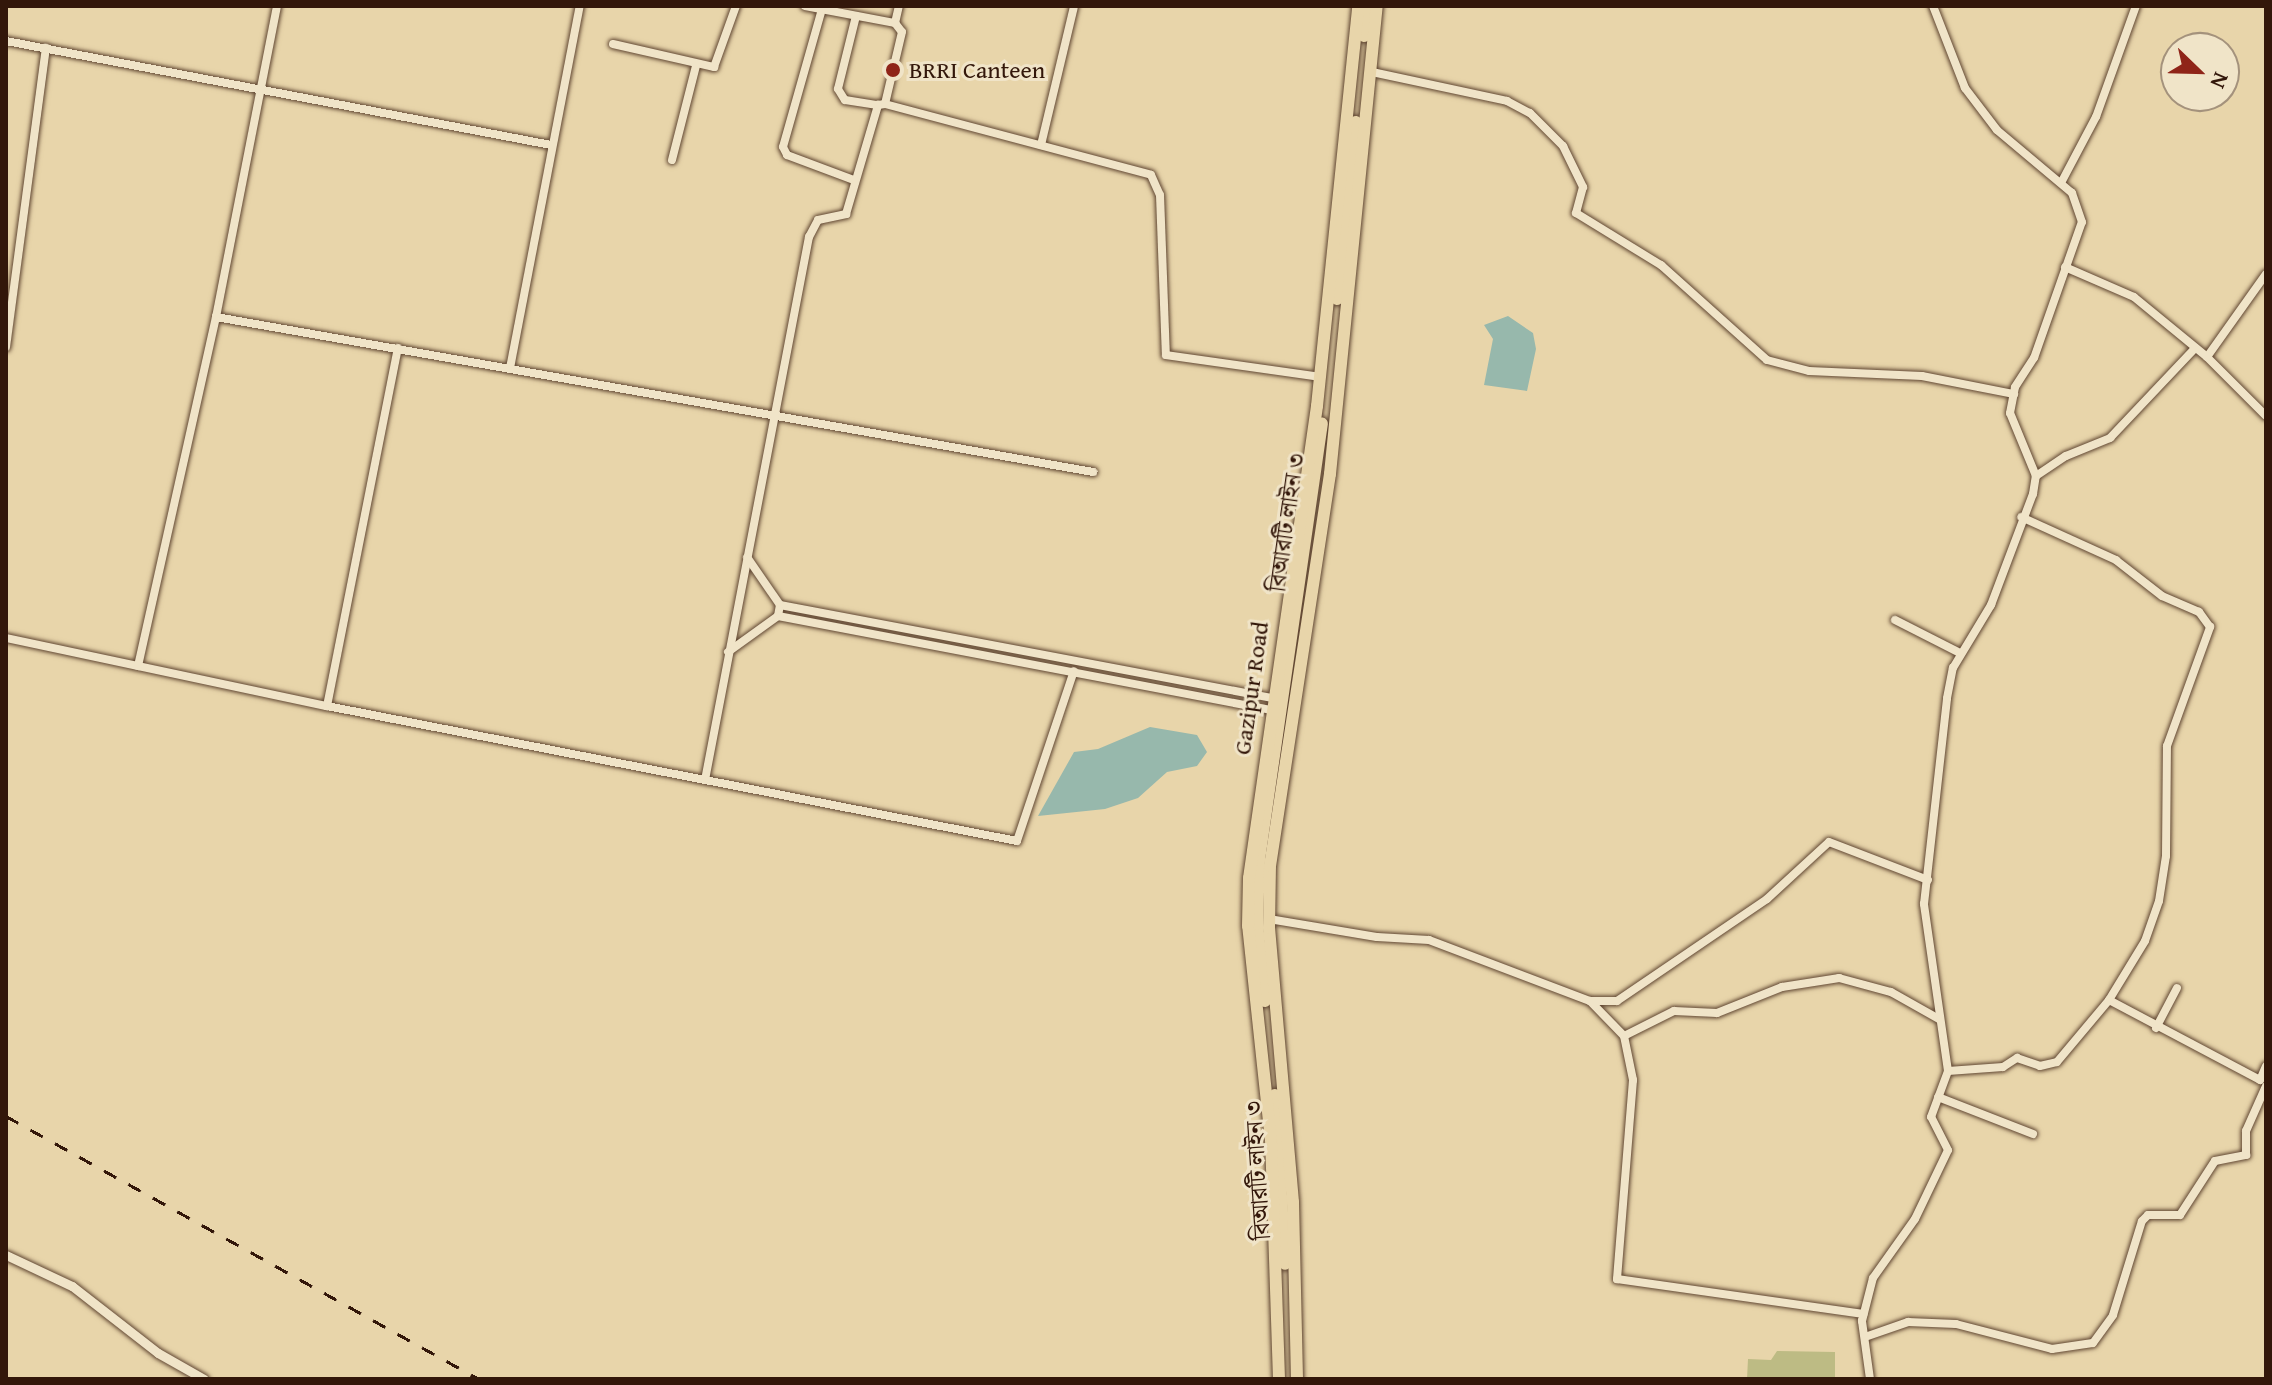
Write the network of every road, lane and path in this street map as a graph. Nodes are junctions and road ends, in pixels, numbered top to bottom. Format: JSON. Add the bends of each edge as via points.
{"nodes":[{"id":1,"x":277,"y":6,"type":"edge"},
{"id":2,"x":580,"y":6,"type":"edge"},
{"id":3,"x":736,"y":6,"type":"edge"},
{"id":4,"x":805,"y":6,"type":"edge"},
{"id":5,"x":899,"y":6,"type":"edge"},
{"id":6,"x":1074,"y":6,"type":"edge"},
{"id":7,"x":1358,"y":6,"type":"edge"},
{"id":8,"x":1367,"y":6,"type":"edge"},
{"id":9,"x":1377,"y":6,"type":"edge"},
{"id":10,"x":1933,"y":6,"type":"edge"},
{"id":11,"x":2136,"y":6,"type":"edge"},
{"id":12,"x":822,"y":9,"type":"junction"},
{"id":13,"x":856,"y":16,"type":"junction"},
{"id":14,"x":895,"y":23,"type":"junction"},
{"id":15,"x":6,"y":41,"type":"edge"},
{"id":16,"x":613,"y":44,"type":"dead end"},
{"id":17,"x":46,"y":48,"type":"junction"},
{"id":18,"x":696,"y":66,"type":"junction"},
{"id":19,"x":1372,"y":72,"type":"junction"},
{"id":20,"x":261,"y":88,"type":"junction"},
{"id":21,"x":882,"y":105,"type":"junction"},
{"id":22,"x":551,"y":145,"type":"junction"},
{"id":23,"x":1041,"y":145,"type":"junction"},
{"id":24,"x":672,"y":160,"type":"dead end"},
{"id":25,"x":854,"y":180,"type":"junction"},
{"id":26,"x":2061,"y":183,"type":"junction"},
{"id":27,"x":2065,"y":267,"type":"junction"},
{"id":28,"x":2266,"y":274,"type":"edge"},
{"id":29,"x":216,"y":317,"type":"junction"},
{"id":30,"x":6,"y":347,"type":"edge"},
{"id":31,"x":398,"y":348,"type":"junction"},
{"id":32,"x":2195,"y":348,"type":"junction"},
{"id":33,"x":2207,"y":357,"type":"junction"},
{"id":34,"x":510,"y":368,"type":"junction"},
{"id":35,"x":1320,"y":377,"type":"junction"},
{"id":36,"x":2014,"y":394,"type":"junction"},
{"id":37,"x":2266,"y":416,"type":"edge"},
{"id":38,"x":772,"y":419,"type":"junction"},
{"id":39,"x":1093,"y":472,"type":"dead end"},
{"id":40,"x":2036,"y":476,"type":"junction"},
{"id":41,"x":2021,"y":517,"type":"junction"},
{"id":42,"x":747,"y":557,"type":"junction"},
{"id":43,"x":780,"y":605,"type":"junction"},
{"id":44,"x":778,"y":616,"type":"junction"},
{"id":45,"x":1895,"y":620,"type":"dead end"},
{"id":46,"x":6,"y":638,"type":"edge"},
{"id":47,"x":728,"y":652,"type":"junction"},
{"id":48,"x":1960,"y":653,"type":"junction"},
{"id":49,"x":138,"y":666,"type":"junction"},
{"id":50,"x":1074,"y":671,"type":"junction"},
{"id":51,"x":1270,"y":704,"type":"junction"},
{"id":52,"x":327,"y":706,"type":"junction"},
{"id":53,"x":705,"y":780,"type":"junction"},
{"id":54,"x":1928,"y":880,"type":"junction"},
{"id":55,"x":1269,"y":919,"type":"junction"},
{"id":56,"x":2177,"y":988,"type":"dead end"},
{"id":57,"x":2109,"y":1000,"type":"junction"},
{"id":58,"x":1590,"y":1001,"type":"junction"},
{"id":59,"x":1939,"y":1020,"type":"junction"},
{"id":60,"x":2156,"y":1028,"type":"junction"},
{"id":61,"x":1624,"y":1036,"type":"junction"},
{"id":62,"x":2266,"y":1066,"type":"edge"},
{"id":63,"x":1948,"y":1071,"type":"junction"},
{"id":64,"x":2264,"y":1083,"type":"edge"},
{"id":65,"x":1938,"y":1097,"type":"junction"},
{"id":66,"x":2033,"y":1134,"type":"dead end"},
{"id":67,"x":6,"y":1255,"type":"edge"},
{"id":68,"x":1864,"y":1314,"type":"junction"},
{"id":69,"x":1865,"y":1337,"type":"junction"},
{"id":70,"x":204,"y":1379,"type":"edge"},
{"id":71,"x":1279,"y":1379,"type":"edge"},
{"id":72,"x":1287,"y":1379,"type":"edge"},
{"id":73,"x":1297,"y":1379,"type":"edge"},
{"id":74,"x":1870,"y":1379,"type":"edge"}],
"edges":[{"from":1,"to":20,"type":"street"},
{"from":2,"to":22,"type":"street"},
{"from":3,"to":18,"type":"street","via":[[719,61],[714,67]]},
{"from":4,"to":12,"type":"street"},
{"from":5,"to":14,"type":"street"},
{"from":6,"to":23,"type":"street"},
{"from":7,"to":35,"type":"main road","name":"Gazipur Road"},
{"from":8,"to":72,"type":"main road","name":"বিআরটি লাইন ৩","via":[[1315,484],[1257,896],[1280,1151]]},
{"from":9,"to":19,"type":"main road","name":"Gazipur Road"},
{"from":10,"to":26,"type":"street","via":[[1965,88],[1997,130]]},
{"from":11,"to":26,"type":"street","via":[[2092,127]]},
{"from":12,"to":13,"type":"street"},
{"from":12,"to":25,"type":"street","via":[[783,147],[787,155]]},
{"from":13,"to":14,"type":"street"},
{"from":13,"to":21,"type":"street","via":[[838,89],[845,100]]},
{"from":14,"to":21,"type":"street","via":[[902,32]]},
{"from":15,"to":17,"type":"street"},
{"from":16,"to":18,"type":"street"},
{"from":17,"to":20,"type":"street"},
{"from":17,"to":30,"type":"street"},
{"from":18,"to":24,"type":"street"},
{"from":19,"to":36,"type":"street","via":[[1507,101],[1530,113],[1563,146],[1583,187],[1576,213],[1661,265],[1767,360],[1809,371],[1922,376]]},
{"from":19,"to":55,"type":"main road","name":"Gazipur Road","via":[[1330,474],[1270,866]]},
{"from":20,"to":22,"type":"street"},
{"from":20,"to":29,"type":"street"},
{"from":21,"to":23,"type":"street"},
{"from":21,"to":25,"type":"street"},
{"from":22,"to":34,"type":"street"},
{"from":23,"to":35,"type":"street","via":[[1158,181],[1166,355]]},
{"from":25,"to":38,"type":"street","via":[[846,214],[818,220],[809,237]]},
{"from":26,"to":27,"type":"street","via":[[2072,193],[2082,222]]},
{"from":27,"to":32,"type":"street","via":[[2134,297]]},
{"from":27,"to":36,"type":"street","via":[[2034,358]]},
{"from":28,"to":33,"type":"street"},
{"from":29,"to":31,"type":"street"},
{"from":29,"to":49,"type":"street"},
{"from":31,"to":34,"type":"street"},
{"from":31,"to":52,"type":"street"},
{"from":32,"to":33,"type":"street"},
{"from":32,"to":40,"type":"street","via":[[2110,438],[2066,456]]},
{"from":33,"to":37,"type":"street"},
{"from":34,"to":38,"type":"street"},
{"from":35,"to":51,"type":"main road","name":"Gazipur Road"},
{"from":36,"to":40,"type":"street","via":[[2010,413]]},
{"from":38,"to":39,"type":"street"},
{"from":38,"to":42,"type":"street"},
{"from":40,"to":41,"type":"street"},
{"from":41,"to":48,"type":"street","via":[[1991,605]]},
{"from":41,"to":57,"type":"street","via":[[2116,560],[2162,596],[2199,612],[2210,627],[2167,746],[2166,856],[2159,901],[2145,941]]},
{"from":42,"to":43,"type":"street"},
{"from":42,"to":47,"type":"street"},
{"from":43,"to":44,"type":"street"},
{"from":43,"to":51,"type":"street"},
{"from":44,"to":47,"type":"street"},
{"from":44,"to":50,"type":"street"},
{"from":45,"to":48,"type":"street"},
{"from":46,"to":49,"type":"street"},
{"from":47,"to":53,"type":"street"},
{"from":48,"to":54,"type":"street","via":[[1947,698]]},
{"from":49,"to":52,"type":"street"},
{"from":50,"to":51,"type":"street"},
{"from":50,"to":53,"type":"street","via":[[1017,841]]},
{"from":51,"to":71,"type":"main road","name":"Gazipur Road","via":[[1248,926],[1271,1140]]},
{"from":52,"to":53,"type":"street"},
{"from":54,"to":58,"type":"street","via":[[1829,842],[1767,899],[1617,1001]]},
{"from":54,"to":59,"type":"street","via":[[1924,904]]},
{"from":55,"to":58,"type":"street","via":[[1429,940]]},
{"from":55,"to":73,"type":"main road","name":"Gazipur Road","via":[[1293,1202]]},
{"from":56,"to":60,"type":"street"},
{"from":57,"to":60,"type":"street"},
{"from":57,"to":63,"type":"street","via":[[2072,1050],[2048,1066],[2017,1058],[2003,1067]]},
{"from":58,"to":61,"type":"street"},
{"from":59,"to":61,"type":"street","via":[[1891,992],[1839,978],[1782,987],[1717,1013],[1674,1011]]},
{"from":59,"to":63,"type":"street"},
{"from":60,"to":64,"type":"street"},
{"from":61,"to":68,"type":"street","via":[[1633,1080],[1617,1279]]},
{"from":62,"to":64,"type":"street"},
{"from":63,"to":65,"type":"street"},
{"from":64,"to":69,"type":"street","via":[[2246,1131],[2246,1155],[2215,1161],[2180,1215],[2148,1215],[2142,1221],[2113,1315],[2093,1343],[2052,1349],[1956,1324],[1908,1322]]},
{"from":65,"to":66,"type":"street"},
{"from":65,"to":68,"type":"street","via":[[1931,1117],[1948,1150],[1915,1219],[1873,1278]]},
{"from":67,"to":70,"type":"street","via":[[72,1286],[158,1353]]},
{"from":68,"to":69,"type":"street"},
{"from":69,"to":74,"type":"street"}]}
